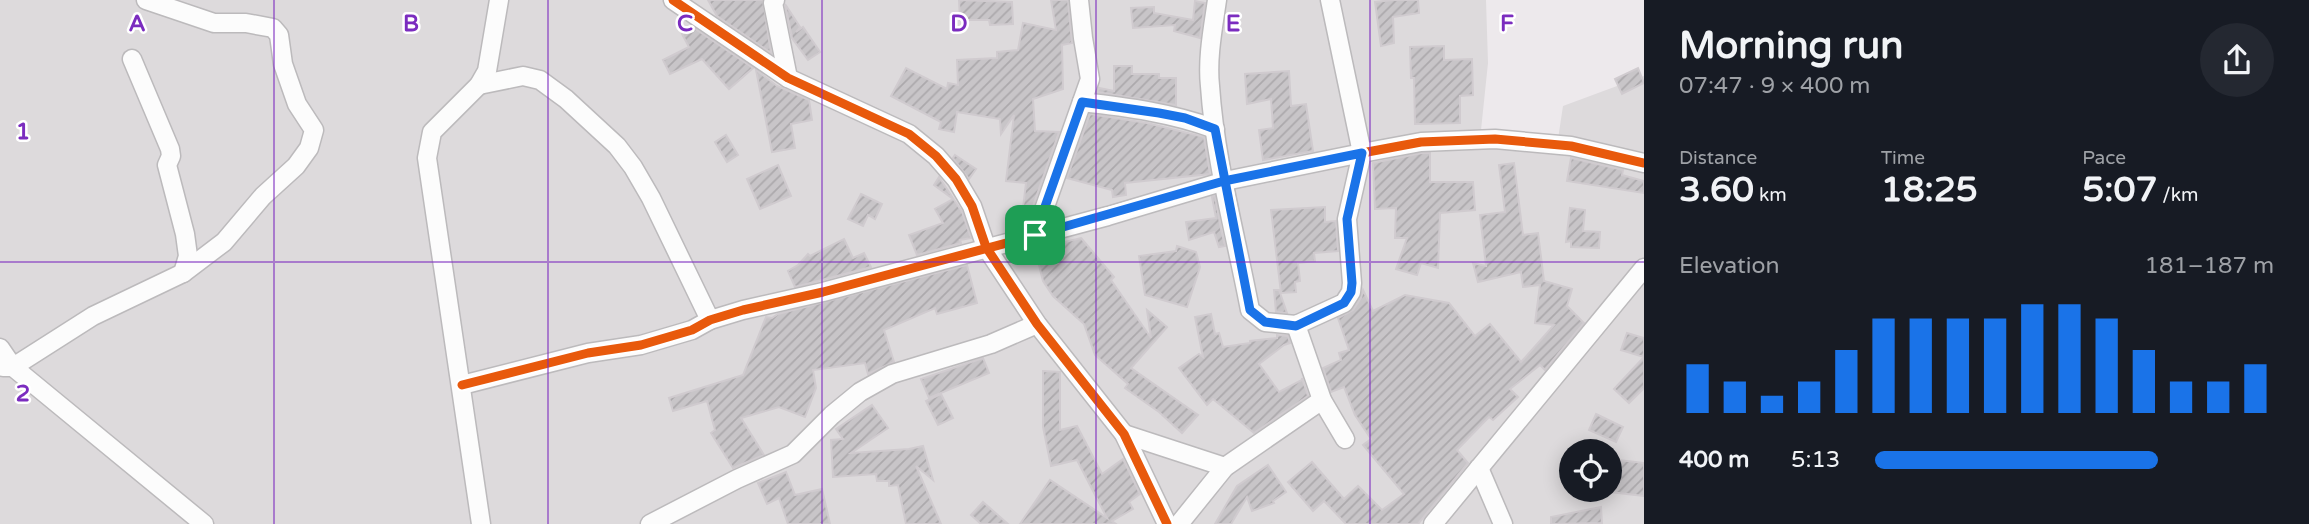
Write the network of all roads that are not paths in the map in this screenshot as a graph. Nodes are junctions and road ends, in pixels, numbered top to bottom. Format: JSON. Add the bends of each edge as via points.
{"nodes":[{"id":1,"x":146,"y":0,"type":"edge"},
{"id":2,"x":499,"y":0,"type":"edge"},
{"id":3,"x":673,"y":0,"type":"edge"},
{"id":4,"x":775,"y":0,"type":"edge"},
{"id":5,"x":1079,"y":0,"type":"edge"},
{"id":6,"x":1217,"y":0,"type":"edge"},
{"id":7,"x":1330,"y":0,"type":"edge"},
{"id":8,"x":132,"y":59,"type":"dead end"},
{"id":9,"x":788,"y":78,"type":"junction"},
{"id":10,"x":479,"y":85,"type":"junction"},
{"id":11,"x":1082,"y":102,"type":"junction"},
{"id":12,"x":1215,"y":129,"type":"junction"},
{"id":13,"x":1362,"y":153,"type":"junction"},
{"id":14,"x":1644,"y":163,"type":"edge"},
{"id":15,"x":1224,"y":181,"type":"junction"},
{"id":16,"x":1035,"y":235,"type":"junction"},
{"id":17,"x":986,"y":247,"type":"junction"},
{"id":18,"x":1644,"y":268,"type":"edge"},
{"id":19,"x":183,"y":273,"type":"junction"},
{"id":20,"x":710,"y":320,"type":"junction"},
{"id":21,"x":1037,"y":324,"type":"junction"},
{"id":22,"x":1296,"y":326,"type":"junction"},
{"id":23,"x":0,"y":348,"type":"edge"},
{"id":24,"x":7,"y":367,"type":"edge"},
{"id":25,"x":461,"y":386,"type":"junction"},
{"id":26,"x":1322,"y":400,"type":"junction"},
{"id":27,"x":1124,"y":434,"type":"junction"},
{"id":28,"x":1345,"y":439,"type":"dead end"},
{"id":29,"x":1225,"y":467,"type":"junction"},
{"id":30,"x":1479,"y":468,"type":"junction"},
{"id":31,"x":204,"y":524,"type":"edge"},
{"id":32,"x":481,"y":524,"type":"edge"},
{"id":33,"x":650,"y":524,"type":"edge"},
{"id":34,"x":1167,"y":524,"type":"edge"},
{"id":35,"x":1179,"y":524,"type":"edge"},
{"id":36,"x":1433,"y":524,"type":"edge"},
{"id":37,"x":1503,"y":524,"type":"edge"}],
"edges":[{"from":1,"to":19,"type":"street","via":[[214,23],[273,28],[279,34],[283,65],[297,104],[314,130],[309,148],[296,166],[224,242]]},
{"from":2,"to":10,"type":"street","via":[[491,60]]},
{"from":3,"to":9,"type":"street"},
{"from":4,"to":9,"type":"street"},
{"from":5,"to":11,"type":"street","via":[[1090,79]]},
{"from":6,"to":12,"type":"street","via":[[1209,84]]},
{"from":7,"to":13,"type":"street"},
{"from":8,"to":19,"type":"street","via":[[170,149],[167,165],[188,256]]},
{"from":9,"to":17,"type":"street","via":[[909,134],[936,156],[957,179],[972,206]]},
{"from":10,"to":20,"type":"street","via":[[523,76],[540,80],[617,146],[651,198]]},
{"from":10,"to":25,"type":"street","via":[[432,132],[427,158]]},
{"from":11,"to":12,"type":"street","via":[[1185,118]]},
{"from":11,"to":16,"type":"street"},
{"from":12,"to":15,"type":"street"},
{"from":13,"to":14,"type":"street","via":[[1421,142],[1495,139],[1571,146]]},
{"from":13,"to":15,"type":"street"},
{"from":13,"to":22,"type":"street","via":[[1347,219],[1351,292],[1344,303]]},
{"from":15,"to":16,"type":"street"},
{"from":15,"to":22,"type":"street","via":[[1250,310],[1265,322]]},
{"from":16,"to":17,"type":"street"},
{"from":17,"to":20,"type":"street"},
{"from":17,"to":21,"type":"street"},
{"from":18,"to":30,"type":"street"},
{"from":19,"to":24,"type":"street","via":[[93,316]]},
{"from":20,"to":25,"type":"street","via":[[641,345]]},
{"from":21,"to":27,"type":"street"},
{"from":21,"to":33,"type":"street","via":[[991,344],[891,374],[860,392],[793,454]]},
{"from":22,"to":26,"type":"street"},
{"from":23,"to":24,"type":"street"},
{"from":24,"to":31,"type":"street"},
{"from":25,"to":32,"type":"street"},
{"from":26,"to":28,"type":"street"},
{"from":26,"to":29,"type":"street"},
{"from":27,"to":29,"type":"street"},
{"from":27,"to":34,"type":"street"},
{"from":29,"to":35,"type":"street"},
{"from":30,"to":36,"type":"street"},
{"from":30,"to":37,"type":"street"}]}
